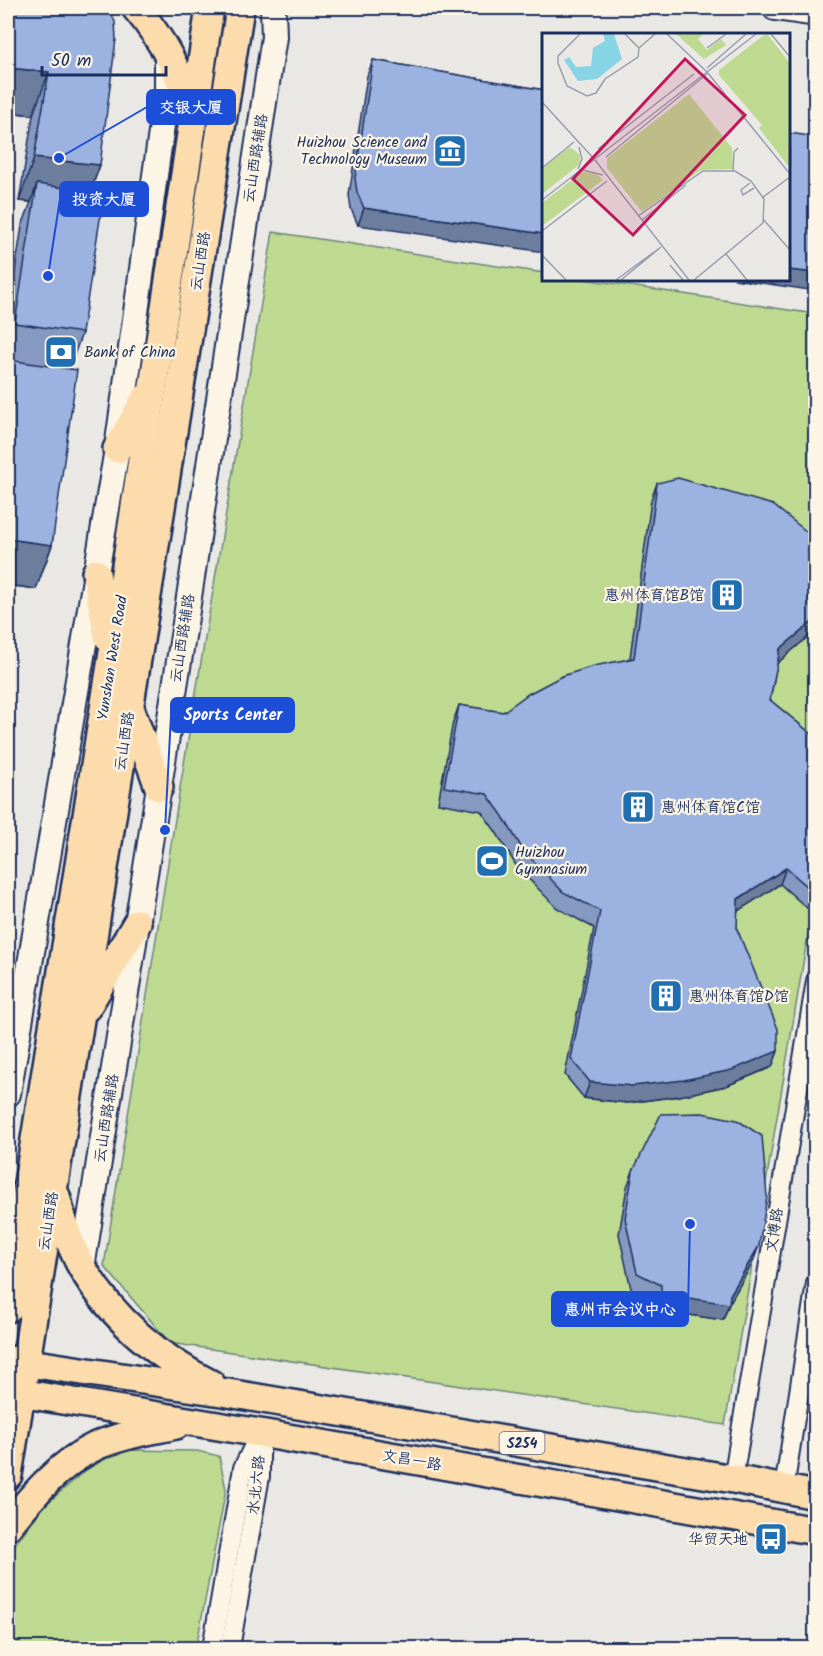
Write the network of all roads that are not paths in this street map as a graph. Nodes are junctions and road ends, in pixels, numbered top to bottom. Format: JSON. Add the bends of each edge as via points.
{"nodes":[{"id":1,"x":136,"y":8,"type":"edge"},
{"id":2,"x":210,"y":8,"type":"edge"},
{"id":3,"x":240,"y":8,"type":"edge"},
{"id":4,"x":273,"y":8,"type":"edge"},
{"id":5,"x":775,"y":8,"type":"edge"},
{"id":6,"x":816,"y":14,"type":"edge"},
{"id":7,"x":167,"y":51,"type":"junction"},
{"id":8,"x":193,"y":117,"type":"junction"},
{"id":9,"x":155,"y":381,"type":"junction"},
{"id":10,"x":117,"y":449,"type":"junction"},
{"id":11,"x":96,"y":573,"type":"junction"},
{"id":12,"x":112,"y":658,"type":"junction"},
{"id":13,"x":129,"y":707,"type":"junction"},
{"id":14,"x":159,"y":787,"type":"junction"},
{"id":15,"x":137,"y":923,"type":"junction"},
{"id":16,"x":816,"y":981,"type":"edge"},
{"id":17,"x":80,"y":1018,"type":"junction"},
{"id":18,"x":811,"y":1031,"type":"edge"},
{"id":19,"x":8,"y":1094,"type":"edge"},
{"id":20,"x":54,"y":1185,"type":"junction"},
{"id":21,"x":27,"y":1195,"type":"junction"},
{"id":22,"x":8,"y":1230,"type":"edge"},
{"id":23,"x":82,"y":1268,"type":"junction"},
{"id":24,"x":816,"y":1283,"type":"edge"},
{"id":25,"x":8,"y":1308,"type":"edge"},
{"id":26,"x":17,"y":1361,"type":"edge"},
{"id":27,"x":14,"y":1392,"type":"edge"},
{"id":28,"x":228,"y":1393,"type":"junction"},
{"id":29,"x":192,"y":1422,"type":"junction"},
{"id":30,"x":260,"y":1433,"type":"junction"},
{"id":31,"x":8,"y":1475,"type":"edge"},
{"id":32,"x":733,"y":1479,"type":"junction"},
{"id":33,"x":784,"y":1489,"type":"junction"},
{"id":34,"x":816,"y":1495,"type":"edge"},
{"id":35,"x":8,"y":1526,"type":"edge"},
{"id":36,"x":816,"y":1532,"type":"edge"},
{"id":37,"x":212,"y":1648,"type":"edge"},
{"id":38,"x":230,"y":1648,"type":"edge"}],
"edges":[{"from":1,"to":7,"type":"main road"},
{"from":2,"to":8,"type":"main road","name":"Yunshan West Road"},
{"from":3,"to":13,"type":"main road","name":"云山西路"},
{"from":4,"to":14,"type":"main road","name":"云山西路辅路","via":[[273,38]]},
{"from":5,"to":6,"type":"main road"},
{"from":7,"to":8,"type":"main road"},
{"from":7,"to":10,"type":"main road","via":[[167,89]]},
{"from":8,"to":9,"type":"main road","name":"Yunshan West Road"},
{"from":9,"to":10,"type":"main road"},
{"from":9,"to":12,"type":"main road","name":"Yunshan West Road"},
{"from":10,"to":11,"type":"main road"},
{"from":11,"to":12,"type":"main road"},
{"from":11,"to":19,"type":"main road"},
{"from":12,"to":21,"type":"main road","name":"Yunshan West Road"},
{"from":13,"to":14,"type":"main road"},
{"from":13,"to":17,"type":"main road","name":"云山西路"},
{"from":14,"to":15,"type":"main road","name":"云山西路辅路"},
{"from":15,"to":17,"type":"main road"},
{"from":15,"to":23,"type":"main road","name":"云山西路辅路"},
{"from":16,"to":18,"type":"street","name":"文博路"},
{"from":17,"to":20,"type":"main road","name":"云山西路"},
{"from":18,"to":32,"type":"street","name":"文博路"},
{"from":20,"to":23,"type":"main road","via":[[68,1237]]},
{"from":20,"to":26,"type":"main road","name":"云山西路"},
{"from":21,"to":22,"type":"main road"},
{"from":21,"to":25,"type":"main road","name":"Yunshan West Road"},
{"from":23,"to":28,"type":"main road","via":[[107,1304],[133,1331],[168,1359]]},
{"from":24,"to":33,"type":"street"},
{"from":26,"to":27,"type":"main road","name":"云山西路"},
{"from":26,"to":28,"type":"main road","number":"S254"},
{"from":27,"to":29,"type":"main road","name":"文昌一路","number":"S254"},
{"from":27,"to":31,"type":"main road","name":"云山西路"},
{"from":28,"to":32,"type":"main road","number":"S254"},
{"from":29,"to":30,"type":"main road","name":"文昌一路","number":"S254"},
{"from":29,"to":35,"type":"main road","via":[[117,1438],[94,1447],[47,1482]]},
{"from":30,"to":36,"type":"main road","name":"文昌一路","number":"S254"},
{"from":30,"to":37,"type":"street","name":"水北六路","via":[[243,1468]]},
{"from":30,"to":38,"type":"street","name":"水北六路","via":[[260,1476]]},
{"from":32,"to":33,"type":"main road","number":"S254"},
{"from":33,"to":34,"type":"main road","number":"S254"}]}
